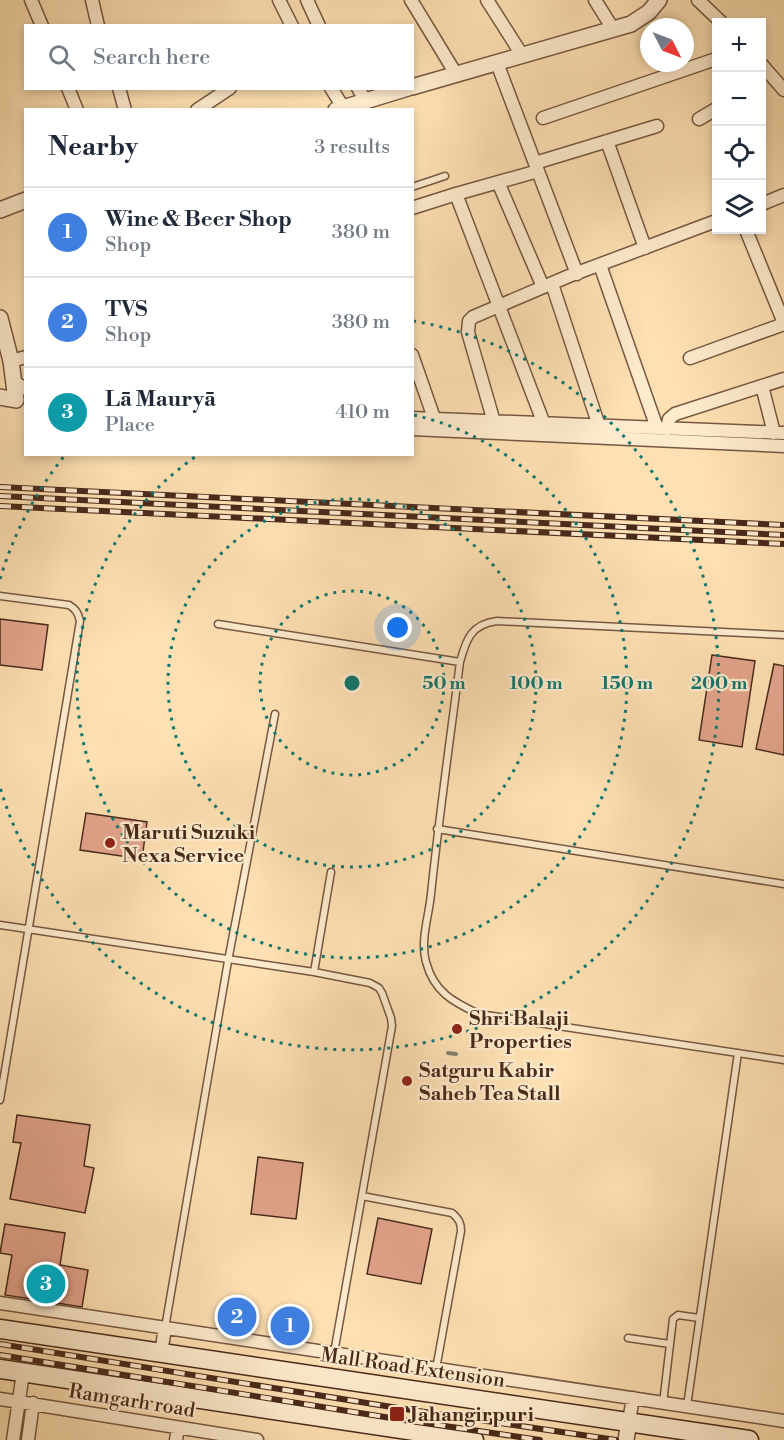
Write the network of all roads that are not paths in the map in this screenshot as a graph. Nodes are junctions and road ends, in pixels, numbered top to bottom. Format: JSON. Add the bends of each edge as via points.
{"nodes":[{"id":1,"x":31,"y":0,"type":"edge"},
{"id":2,"x":92,"y":0,"type":"edge"},
{"id":3,"x":279,"y":0,"type":"edge"},
{"id":4,"x":307,"y":0,"type":"edge"},
{"id":5,"x":411,"y":0,"type":"edge"},
{"id":6,"x":487,"y":0,"type":"edge"},
{"id":7,"x":595,"y":0,"type":"edge"},
{"id":8,"x":659,"y":0,"type":"edge"},
{"id":9,"x":698,"y":0,"type":"edge"},
{"id":10,"x":717,"y":18,"type":"edge"},
{"id":11,"x":41,"y":24,"type":"edge"},
{"id":12,"x":98,"y":24,"type":"edge"},
{"id":13,"x":291,"y":24,"type":"edge"},
{"id":14,"x":318,"y":24,"type":"edge"},
{"id":15,"x":613,"y":29,"type":"junction"},
{"id":16,"x":522,"y":55,"type":"junction"},
{"id":17,"x":712,"y":61,"type":"edge"},
{"id":18,"x":497,"y":63,"type":"junction"},
{"id":19,"x":765,"y":72,"type":"edge"},
{"id":20,"x":456,"y":74,"type":"junction"},
{"id":21,"x":414,"y":86,"type":"edge"},
{"id":22,"x":69,"y":90,"type":"edge"},
{"id":23,"x":120,"y":90,"type":"edge"},
{"id":24,"x":227,"y":90,"type":"edge"},
{"id":25,"x":332,"y":90,"type":"edge"},
{"id":26,"x":395,"y":90,"type":"edge"},
{"id":27,"x":784,"y":90,"type":"edge"},
{"id":28,"x":362,"y":95,"type":"edge"},
{"id":29,"x":76,"y":108,"type":"edge"},
{"id":30,"x":124,"y":108,"type":"edge"},
{"id":31,"x":200,"y":108,"type":"edge"},
{"id":32,"x":343,"y":108,"type":"edge"},
{"id":33,"x":712,"y":111,"type":"edge"},
{"id":34,"x":543,"y":117,"type":"dead end"},
{"id":35,"x":699,"y":119,"type":"dead end"},
{"id":36,"x":657,"y":126,"type":"dead end"},
{"id":37,"x":607,"y":141,"type":"junction"},
{"id":38,"x":537,"y":167,"type":"junction"},
{"id":39,"x":446,"y":176,"type":"dead end"},
{"id":40,"x":498,"y":182,"type":"junction"},
{"id":41,"x":414,"y":186,"type":"edge"},
{"id":42,"x":456,"y":194,"type":"junction"},
{"id":43,"x":784,"y":195,"type":"edge"},
{"id":44,"x":24,"y":201,"type":"edge"},
{"id":45,"x":766,"y":202,"type":"edge"},
{"id":46,"x":414,"y":207,"type":"edge"},
{"id":47,"x":0,"y":210,"type":"edge"},
{"id":48,"x":712,"y":223,"type":"edge"},
{"id":49,"x":748,"y":234,"type":"edge"},
{"id":50,"x":645,"y":248,"type":"junction"},
{"id":51,"x":600,"y":265,"type":"junction"},
{"id":52,"x":577,"y":274,"type":"junction"},
{"id":53,"x":548,"y":285,"type":"junction"},
{"id":54,"x":499,"y":306,"type":"junction"},
{"id":55,"x":0,"y":318,"type":"edge"},
{"id":56,"x":784,"y":323,"type":"edge"},
{"id":57,"x":690,"y":358,"type":"dead end"},
{"id":58,"x":18,"y":359,"type":"edge"},
{"id":59,"x":414,"y":361,"type":"edge"},
{"id":60,"x":784,"y":379,"type":"edge"},
{"id":61,"x":762,"y":386,"type":"junction"},
{"id":62,"x":16,"y":391,"type":"edge"},
{"id":63,"x":0,"y":397,"type":"edge"},
{"id":64,"x":414,"y":418,"type":"edge"},
{"id":65,"x":434,"y":418,"type":"junction"},
{"id":66,"x":494,"y":422,"type":"junction"},
{"id":67,"x":544,"y":424,"type":"junction"},
{"id":68,"x":599,"y":426,"type":"junction"},
{"id":69,"x":662,"y":428,"type":"junction"},
{"id":70,"x":414,"y":429,"type":"edge"},
{"id":71,"x":779,"y":433,"type":"edge"},
{"id":72,"x":784,"y":446,"type":"edge"},
{"id":73,"x":0,"y":596,"type":"edge"},
{"id":74,"x":218,"y":624,"type":"dead end"},
{"id":75,"x":784,"y":635,"type":"edge"},
{"id":76,"x":460,"y":662,"type":"junction"},
{"id":77,"x":275,"y":714,"type":"dead end"},
{"id":78,"x":437,"y":829,"type":"junction"},
{"id":79,"x":331,"y":872,"type":"dead end"},
{"id":80,"x":784,"y":884,"type":"edge"},
{"id":81,"x":0,"y":925,"type":"edge"},
{"id":82,"x":28,"y":930,"type":"junction"},
{"id":83,"x":228,"y":960,"type":"junction"},
{"id":84,"x":314,"y":972,"type":"junction"},
{"id":85,"x":738,"y":1053,"type":"junction"},
{"id":86,"x":784,"y":1060,"type":"edge"},
{"id":87,"x":3,"y":1061,"type":"edge"},
{"id":88,"x":1,"y":1090,"type":"edge"},
{"id":89,"x":0,"y":1100,"type":"edge"},
{"id":90,"x":362,"y":1196,"type":"junction"},
{"id":91,"x":0,"y":1303,"type":"edge"},
{"id":92,"x":699,"y":1318,"type":"junction"},
{"id":93,"x":165,"y":1328,"type":"junction"},
{"id":94,"x":0,"y":1329,"type":"edge"},
{"id":95,"x":628,"y":1338,"type":"dead end"},
{"id":96,"x":670,"y":1344,"type":"junction"},
{"id":97,"x":161,"y":1353,"type":"junction"},
{"id":98,"x":334,"y":1353,"type":"junction"},
{"id":99,"x":0,"y":1369,"type":"edge"},
{"id":100,"x":436,"y":1369,"type":"junction"},
{"id":101,"x":23,"y":1373,"type":"junction"},
{"id":102,"x":633,"y":1398,"type":"junction"},
{"id":103,"x":0,"y":1399,"type":"edge"},
{"id":104,"x":19,"y":1401,"type":"junction"},
{"id":105,"x":33,"y":1403,"type":"junction"},
{"id":106,"x":663,"y":1403,"type":"junction"},
{"id":107,"x":687,"y":1406,"type":"junction"},
{"id":108,"x":629,"y":1421,"type":"junction"},
{"id":109,"x":784,"y":1421,"type":"edge"},
{"id":110,"x":177,"y":1434,"type":"edge"},
{"id":111,"x":13,"y":1440,"type":"edge"},
{"id":112,"x":28,"y":1440,"type":"edge"},
{"id":113,"x":257,"y":1440,"type":"edge"},
{"id":114,"x":474,"y":1440,"type":"edge"},
{"id":115,"x":626,"y":1440,"type":"edge"},
{"id":116,"x":749,"y":1440,"type":"edge"}],
"edges":[{"from":1,"to":11,"type":"street"},
{"from":2,"to":12,"type":"street"},
{"from":3,"to":13,"type":"street"},
{"from":4,"to":14,"type":"street"},
{"from":5,"to":20,"type":"street"},
{"from":6,"to":16,"type":"street"},
{"from":7,"to":15,"type":"street"},
{"from":8,"to":15,"type":"street","via":[[631,24]]},
{"from":9,"to":10,"type":"street"},
{"from":15,"to":16,"type":"street"},
{"from":16,"to":18,"type":"street"},
{"from":17,"to":34,"type":"street"},
{"from":18,"to":20,"type":"street"},
{"from":18,"to":38,"type":"street"},
{"from":19,"to":27,"type":"street"},
{"from":20,"to":21,"type":"street"},
{"from":22,"to":29,"type":"street"},
{"from":23,"to":30,"type":"street"},
{"from":24,"to":31,"type":"street"},
{"from":25,"to":32,"type":"street"},
{"from":26,"to":28,"type":"street"},
{"from":28,"to":32,"type":"street"},
{"from":33,"to":35,"type":"street"},
{"from":36,"to":37,"type":"street"},
{"from":37,"to":38,"type":"street"},
{"from":37,"to":50,"type":"street"},
{"from":38,"to":40,"type":"street"},
{"from":38,"to":52,"type":"street"},
{"from":39,"to":41,"type":"lane"},
{"from":40,"to":42,"type":"street"},
{"from":40,"to":53,"type":"street"},
{"from":42,"to":46,"type":"street"},
{"from":42,"to":54,"type":"street"},
{"from":43,"to":45,"type":"street"},
{"from":44,"to":47,"type":"street"},
{"from":48,"to":50,"type":"street"},
{"from":49,"to":56,"type":"street"},
{"from":50,"to":51,"type":"street"},
{"from":51,"to":52,"type":"street"},
{"from":51,"to":69,"type":"street"},
{"from":52,"to":53,"type":"street"},
{"from":53,"to":54,"type":"street"},
{"from":53,"to":68,"type":"street"},
{"from":54,"to":66,"type":"street","via":[[472,317],[467,328]]},
{"from":54,"to":67,"type":"street"},
{"from":55,"to":58,"type":"street"},
{"from":56,"to":57,"type":"street"},
{"from":58,"to":62,"type":"street"},
{"from":59,"to":65,"type":"street"},
{"from":60,"to":61,"type":"street"},
{"from":61,"to":69,"type":"street","via":[[675,414]]},
{"from":61,"to":71,"type":"street"},
{"from":62,"to":63,"type":"street"},
{"from":64,"to":65,"type":"street"},
{"from":65,"to":66,"type":"street"},
{"from":66,"to":67,"type":"street"},
{"from":67,"to":68,"type":"street"},
{"from":68,"to":69,"type":"street"},
{"from":69,"to":71,"type":"street"},
{"from":70,"to":72,"type":"street"},
{"from":73,"to":82,"type":"lane","via":[[69,605],[75,608],[80,621]]},
{"from":74,"to":76,"type":"lane"},
{"from":75,"to":76,"type":"lane","via":[[484,622],[466,641]]},
{"from":76,"to":78,"type":"lane"},
{"from":77,"to":83,"type":"lane"},
{"from":78,"to":80,"type":"lane"},
{"from":78,"to":85,"type":"lane","via":[[424,940],[426,961],[440,991],[457,1004],[479,1014]]},
{"from":79,"to":84,"type":"lane"},
{"from":81,"to":82,"type":"lane"},
{"from":82,"to":83,"type":"lane"},
{"from":82,"to":87,"type":"lane"},
{"from":83,"to":84,"type":"lane"},
{"from":83,"to":93,"type":"lane"},
{"from":84,"to":90,"type":"lane","via":[[375,985],[392,1018]]},
{"from":85,"to":86,"type":"lane"},
{"from":85,"to":92,"type":"lane"},
{"from":87,"to":88,"type":"lane"},
{"from":88,"to":89,"type":"lane"},
{"from":90,"to":98,"type":"lane"},
{"from":90,"to":100,"type":"lane","via":[[452,1214],[461,1224]]},
{"from":91,"to":93,"type":"street"},
{"from":92,"to":96,"type":"lane","via":[[676,1315]]},
{"from":92,"to":107,"type":"lane"},
{"from":93,"to":97,"type":"street"},
{"from":93,"to":98,"type":"street"},
{"from":94,"to":97,"type":"main road","name":"Mall Road Extension"},
{"from":95,"to":96,"type":"lane"},
{"from":96,"to":106,"type":"lane"},
{"from":97,"to":108,"type":"main road","name":"Mall Road Extension"},
{"from":98,"to":100,"type":"street"},
{"from":99,"to":101,"type":"main road"},
{"from":100,"to":102,"type":"street"},
{"from":101,"to":104,"type":"street"},
{"from":101,"to":114,"type":"main road"},
{"from":102,"to":106,"type":"street"},
{"from":102,"to":108,"type":"street"},
{"from":103,"to":104,"type":"street","name":"Ramgarh road"},
{"from":104,"to":105,"type":"street","name":"Ramgarh road"},
{"from":104,"to":111,"type":"street"},
{"from":105,"to":110,"type":"street","name":"Ramgarh road"},
{"from":105,"to":112,"type":"street"},
{"from":106,"to":107,"type":"street"},
{"from":107,"to":109,"type":"street"},
{"from":108,"to":115,"type":"street"},
{"from":108,"to":116,"type":"main road","name":"Mall Road Extension"},
{"from":110,"to":113,"type":"street","name":"Ramgarh road"}]}
